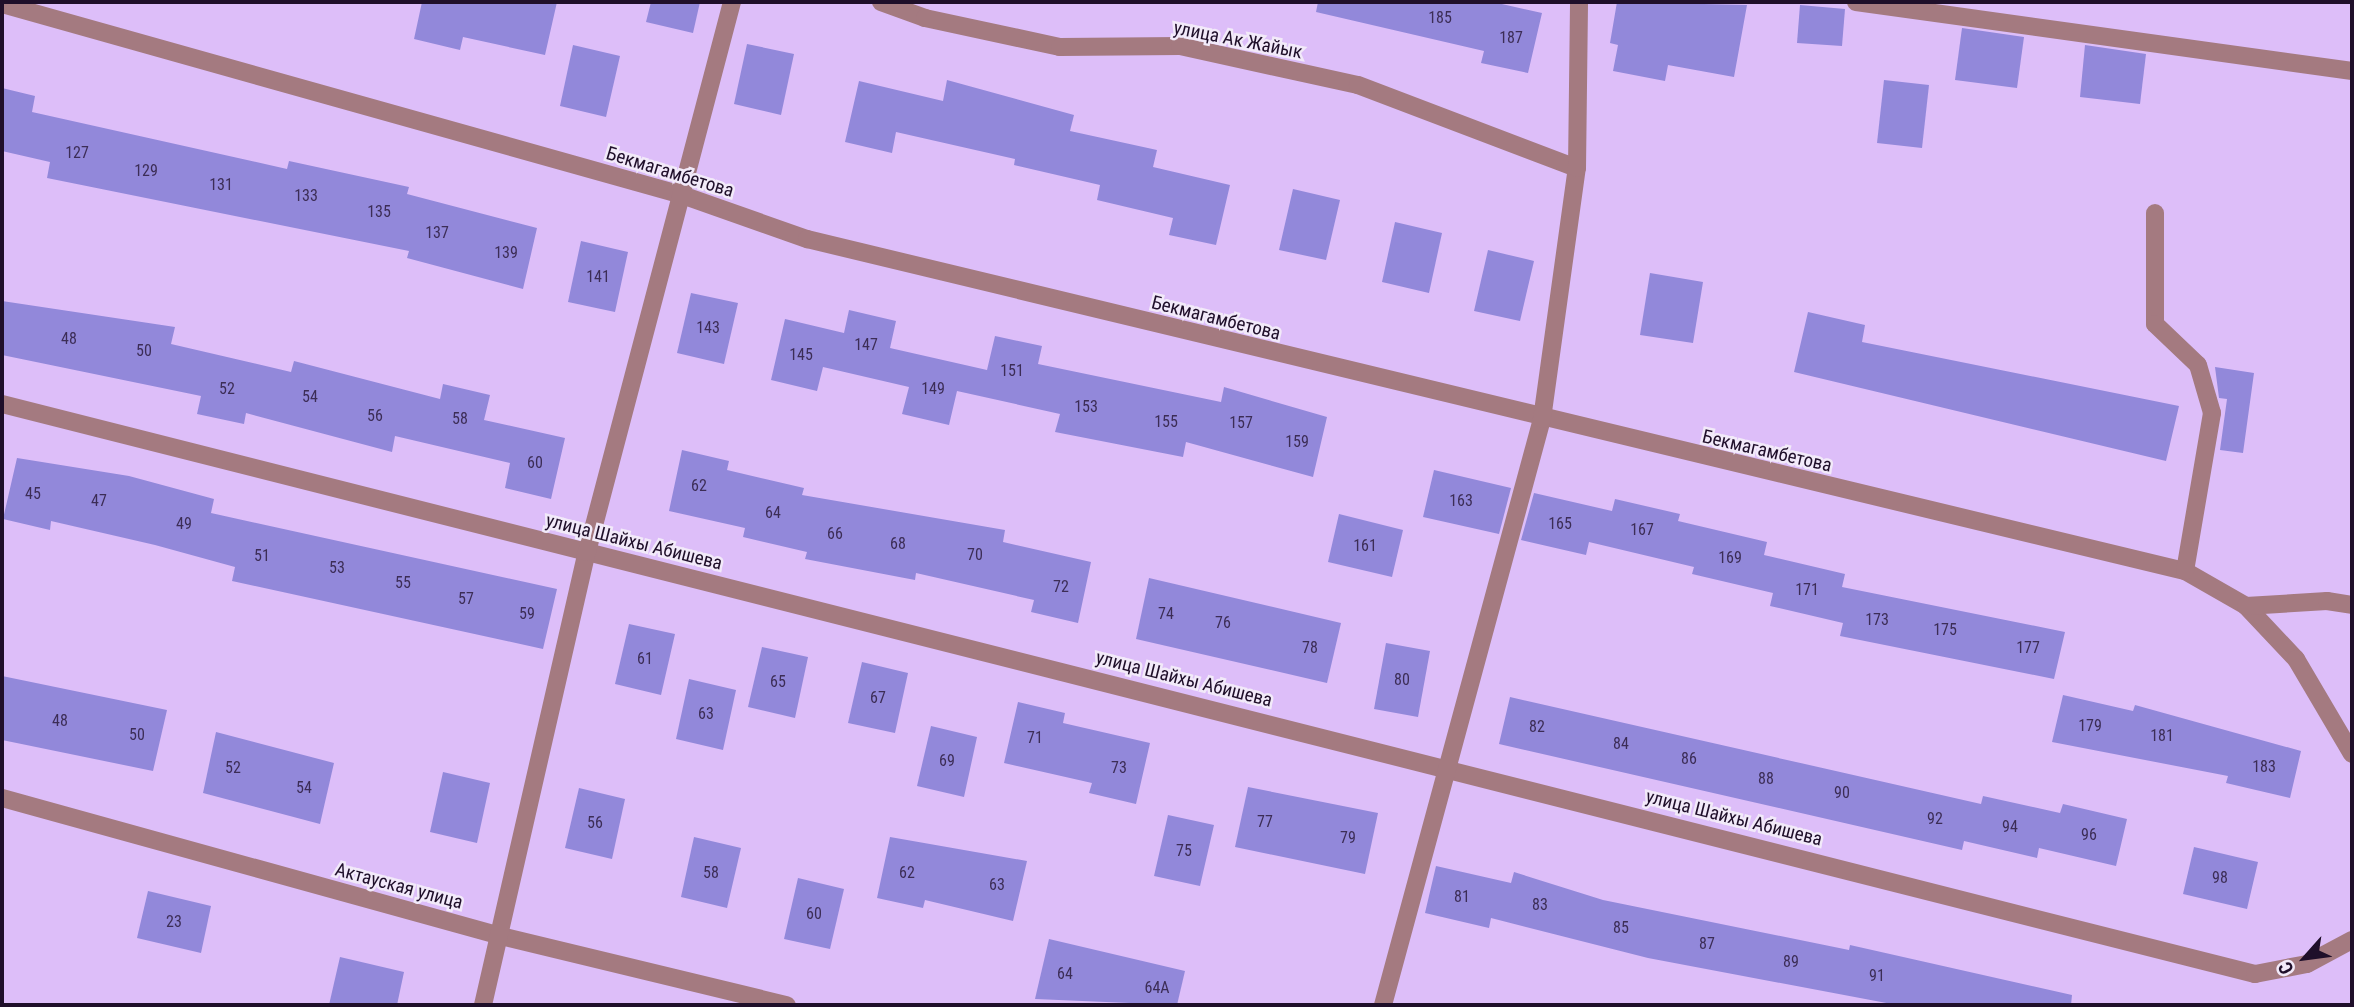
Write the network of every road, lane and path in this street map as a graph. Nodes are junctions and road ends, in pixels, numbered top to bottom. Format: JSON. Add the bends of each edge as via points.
{"nodes":[{"id":1,"x":732,"y":2,"type":"edge"},
{"id":2,"x":881,"y":2,"type":"edge"},
{"id":3,"x":1579,"y":2,"type":"edge"},
{"id":4,"x":1856,"y":2,"type":"edge"},
{"id":5,"x":2,"y":4,"type":"edge"},
{"id":6,"x":2352,"y":71,"type":"edge"},
{"id":7,"x":1577,"y":169,"type":"junction"},
{"id":8,"x":682,"y":195,"type":"junction"},
{"id":9,"x":2155,"y":213,"type":"dead end"},
{"id":10,"x":2,"y":404,"type":"edge"},
{"id":11,"x":1542,"y":419,"type":"junction"},
{"id":12,"x":587,"y":552,"type":"junction"},
{"id":13,"x":2185,"y":571,"type":"junction"},
{"id":14,"x":2246,"y":606,"type":"junction"},
{"id":15,"x":2352,"y":606,"type":"edge"},
{"id":16,"x":2352,"y":754,"type":"edge"},
{"id":17,"x":1445,"y":765,"type":"junction"},
{"id":18,"x":2,"y":798,"type":"edge"},
{"id":19,"x":501,"y":936,"type":"junction"},
{"id":20,"x":2352,"y":940,"type":"edge"},
{"id":21,"x":483,"y":1005,"type":"edge"},
{"id":22,"x":787,"y":1005,"type":"edge"},
{"id":23,"x":1383,"y":1005,"type":"edge"}],
"edges":[{"from":1,"to":8,"type":"street"},
{"from":2,"to":7,"type":"street","name":"улица Ак Жайык","via":[[925,18],[1060,47],[1180,46],[1359,85]]},
{"from":3,"to":7,"type":"street"},
{"from":4,"to":6,"type":"street"},
{"from":5,"to":8,"type":"street","name":"Бекмагамбетова"},
{"from":7,"to":11,"type":"street"},
{"from":8,"to":11,"type":"street","name":"Бекмагамбетова","via":[[807,239]]},
{"from":8,"to":12,"type":"street"},
{"from":9,"to":13,"type":"street","via":[[2155,324],[2198,365],[2212,413]]},
{"from":10,"to":12,"type":"street","name":"улица Шайхы Абишева"},
{"from":11,"to":13,"type":"street","name":"Бекмагамбетова"},
{"from":11,"to":17,"type":"street"},
{"from":12,"to":17,"type":"street","name":"улица Шайхы Абишева"},
{"from":12,"to":19,"type":"street"},
{"from":13,"to":14,"type":"street","name":"Бекмагамбетова"},
{"from":14,"to":15,"type":"street"},
{"from":14,"to":16,"type":"street","name":"Бекмагамбетова","via":[[2296,659]]},
{"from":17,"to":20,"type":"street","name":"улица Шайхы Абишева","via":[[2255,974],[2307,964]]},
{"from":17,"to":23,"type":"street"},
{"from":18,"to":19,"type":"street","name":"Актауская улица"},
{"from":19,"to":21,"type":"street"},
{"from":19,"to":22,"type":"street","name":"Актауская улица"}]}
